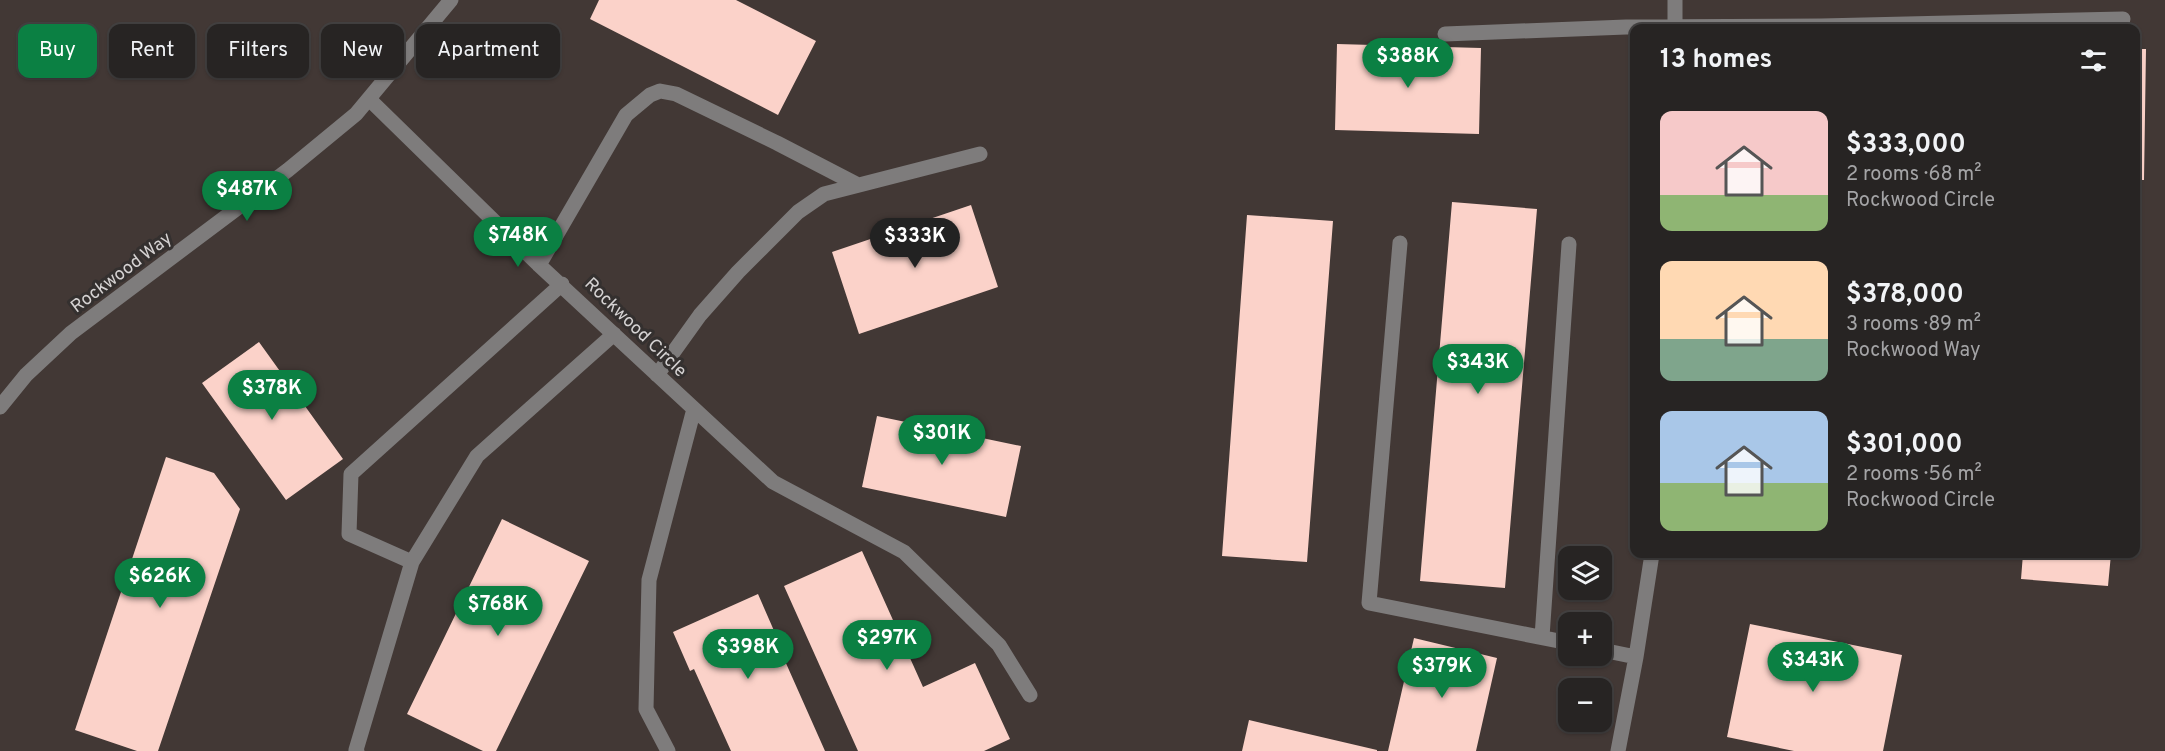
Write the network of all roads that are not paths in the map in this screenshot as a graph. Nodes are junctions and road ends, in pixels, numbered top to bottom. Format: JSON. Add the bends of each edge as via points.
{"nodes":[{"id":1,"x":451,"y":0,"type":"edge"},
{"id":2,"x":1675,"y":0,"type":"edge"},
{"id":3,"x":2123,"y":19,"type":"dead end"},
{"id":4,"x":1675,"y":24,"type":"edge"},
{"id":5,"x":1874,"y":24,"type":"edge"},
{"id":6,"x":1630,"y":27,"type":"edge"},
{"id":7,"x":1445,"y":33,"type":"dead end"},
{"id":8,"x":369,"y":99,"type":"junction"},
{"id":9,"x":980,"y":154,"type":"dead end"},
{"id":10,"x":858,"y":185,"type":"junction"},
{"id":11,"x":1400,"y":243,"type":"dead end"},
{"id":12,"x":1569,"y":244,"type":"dead end"},
{"id":13,"x":539,"y":265,"type":"junction"},
{"id":14,"x":562,"y":284,"type":"junction"},
{"id":15,"x":614,"y":334,"type":"junction"},
{"id":16,"x":657,"y":375,"type":"junction"},
{"id":17,"x":0,"y":407,"type":"edge"},
{"id":18,"x":694,"y":409,"type":"junction"},
{"id":19,"x":1651,"y":558,"type":"edge"},
{"id":20,"x":412,"y":562,"type":"junction"},
{"id":21,"x":1542,"y":637,"type":"junction"},
{"id":22,"x":1558,"y":641,"type":"edge"},
{"id":23,"x":1612,"y":652,"type":"edge"},
{"id":24,"x":1636,"y":657,"type":"junction"},
{"id":25,"x":1030,"y":695,"type":"dead end"},
{"id":26,"x":357,"y":751,"type":"edge"},
{"id":27,"x":668,"y":751,"type":"edge"},
{"id":28,"x":1618,"y":751,"type":"edge"}],
"edges":[{"from":1,"to":8,"type":"street","name":"Rockwood Way"},
{"from":2,"to":4,"type":"street"},
{"from":3,"to":5,"type":"street"},
{"from":6,"to":7,"type":"street"},
{"from":8,"to":13,"type":"street","name":"Rockwood Circle"},
{"from":8,"to":17,"type":"street","name":"Rockwood Way","via":[[288,170],[71,333],[26,375]]},
{"from":9,"to":10,"type":"street"},
{"from":10,"to":13,"type":"street","via":[[676,94],[660,91],[626,115]]},
{"from":10,"to":16,"type":"street","via":[[824,194],[798,212],[700,315]]},
{"from":11,"to":21,"type":"street","via":[[1369,603]]},
{"from":12,"to":21,"type":"street"},
{"from":13,"to":14,"type":"street","name":"Rockwood Circle"},
{"from":14,"to":15,"type":"street","name":"Rockwood Circle"},
{"from":14,"to":20,"type":"street","via":[[351,474],[350,534]]},
{"from":15,"to":16,"type":"street","name":"Rockwood Circle"},
{"from":15,"to":20,"type":"street","via":[[477,456]]},
{"from":16,"to":18,"type":"street","name":"Rockwood Circle"},
{"from":18,"to":25,"type":"street","name":"Rockwood Circle","via":[[773,482],[904,552],[999,645]]},
{"from":18,"to":27,"type":"street","via":[[649,580],[646,709]]},
{"from":19,"to":24,"type":"street"},
{"from":20,"to":26,"type":"street"},
{"from":21,"to":22,"type":"street"},
{"from":23,"to":24,"type":"street"},
{"from":24,"to":28,"type":"street"}]}
